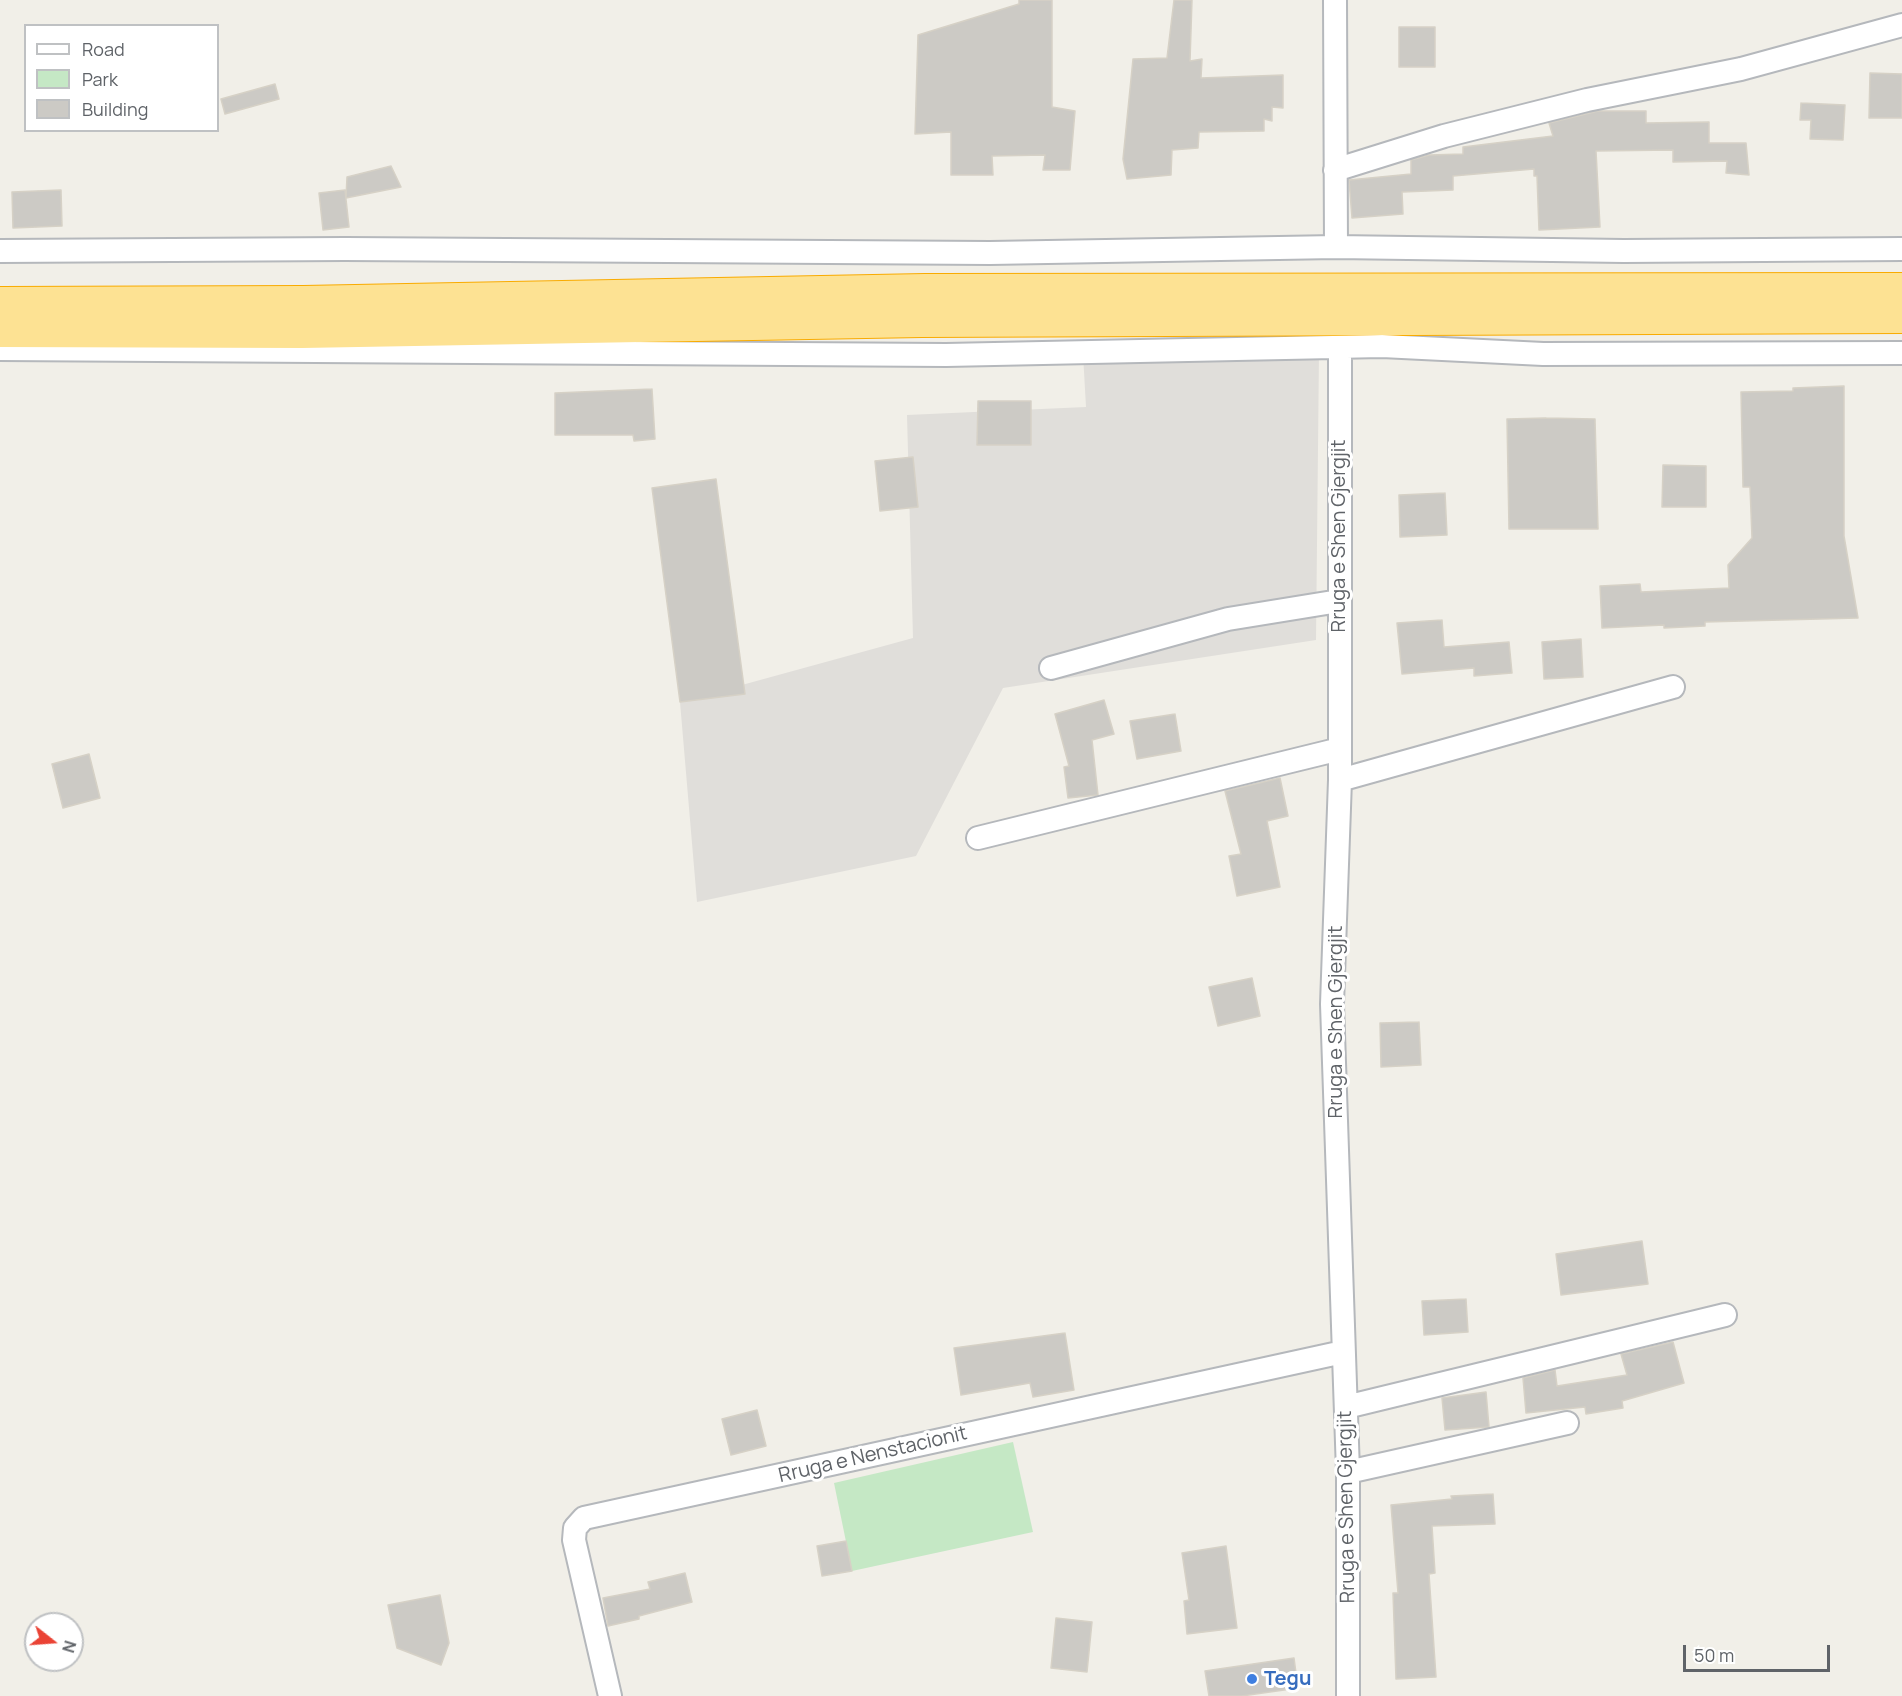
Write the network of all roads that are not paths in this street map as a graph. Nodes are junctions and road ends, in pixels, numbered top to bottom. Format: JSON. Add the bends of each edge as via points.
{"nodes":[{"id":1,"x":1335,"y":0,"type":"edge"},
{"id":2,"x":1902,"y":25,"type":"edge"},
{"id":3,"x":1335,"y":170,"type":"junction"},
{"id":4,"x":1336,"y":247,"type":"junction"},
{"id":5,"x":1902,"y":249,"type":"edge"},
{"id":6,"x":0,"y":251,"type":"edge"},
{"id":7,"x":1902,"y":289,"type":"edge"},
{"id":8,"x":0,"y":303,"type":"edge"},
{"id":9,"x":1902,"y":317,"type":"edge"},
{"id":10,"x":0,"y":331,"type":"edge"},
{"id":11,"x":9,"y":346,"type":"edge"},
{"id":12,"x":1340,"y":347,"type":"junction"},
{"id":13,"x":1902,"y":353,"type":"edge"},
{"id":14,"x":1339,"y":601,"type":"junction"},
{"id":15,"x":1051,"y":668,"type":"dead end"},
{"id":16,"x":1673,"y":687,"type":"dead end"},
{"id":17,"x":1340,"y":749,"type":"junction"},
{"id":18,"x":1340,"y":780,"type":"junction"},
{"id":19,"x":978,"y":838,"type":"dead end"},
{"id":20,"x":1725,"y":1315,"type":"dead end"},
{"id":21,"x":1343,"y":1352,"type":"junction"},
{"id":22,"x":1346,"y":1407,"type":"junction"},
{"id":23,"x":1567,"y":1423,"type":"dead end"},
{"id":24,"x":1348,"y":1472,"type":"junction"},
{"id":25,"x":610,"y":1696,"type":"edge"},
{"id":26,"x":1348,"y":1696,"type":"edge"}],
"edges":[{"from":1,"to":3,"type":"street"},
{"from":2,"to":3,"type":"street","via":[[1741,69],[1564,105]]},
{"from":3,"to":4,"type":"street"},
{"from":4,"to":5,"type":"street"},
{"from":4,"to":6,"type":"street","via":[[990,252]]},
{"from":7,"to":8,"type":"highway","via":[[936,290],[315,302]]},
{"from":9,"to":10,"type":"highway","via":[[922,321],[302,332]]},
{"from":11,"to":12,"type":"street","via":[[946,355]]},
{"from":12,"to":13,"type":"street","via":[[1544,354]]},
{"from":12,"to":14,"type":"street","name":"Rruga e Shen Gjergjit"},
{"from":14,"to":15,"type":"street","via":[[1228,620]]},
{"from":14,"to":17,"type":"street","name":"Rruga e Shen Gjergjit"},
{"from":16,"to":18,"type":"street"},
{"from":17,"to":18,"type":"street","name":"Rruga e Shen Gjergjit"},
{"from":17,"to":19,"type":"street"},
{"from":18,"to":21,"type":"street","name":"Rruga e Shen Gjergjit","via":[[1332,1004]]},
{"from":20,"to":22,"type":"street"},
{"from":21,"to":22,"type":"street","name":"Rruga e Shen Gjergjit"},
{"from":21,"to":25,"type":"street","name":"Rruga e Nenstacionit","via":[[584,1518],[575,1528],[574,1539]]},
{"from":22,"to":24,"type":"street","name":"Rruga e Shen Gjergjit"},
{"from":23,"to":24,"type":"street"},
{"from":24,"to":26,"type":"street","name":"Rruga e Shen Gjergjit"}]}
